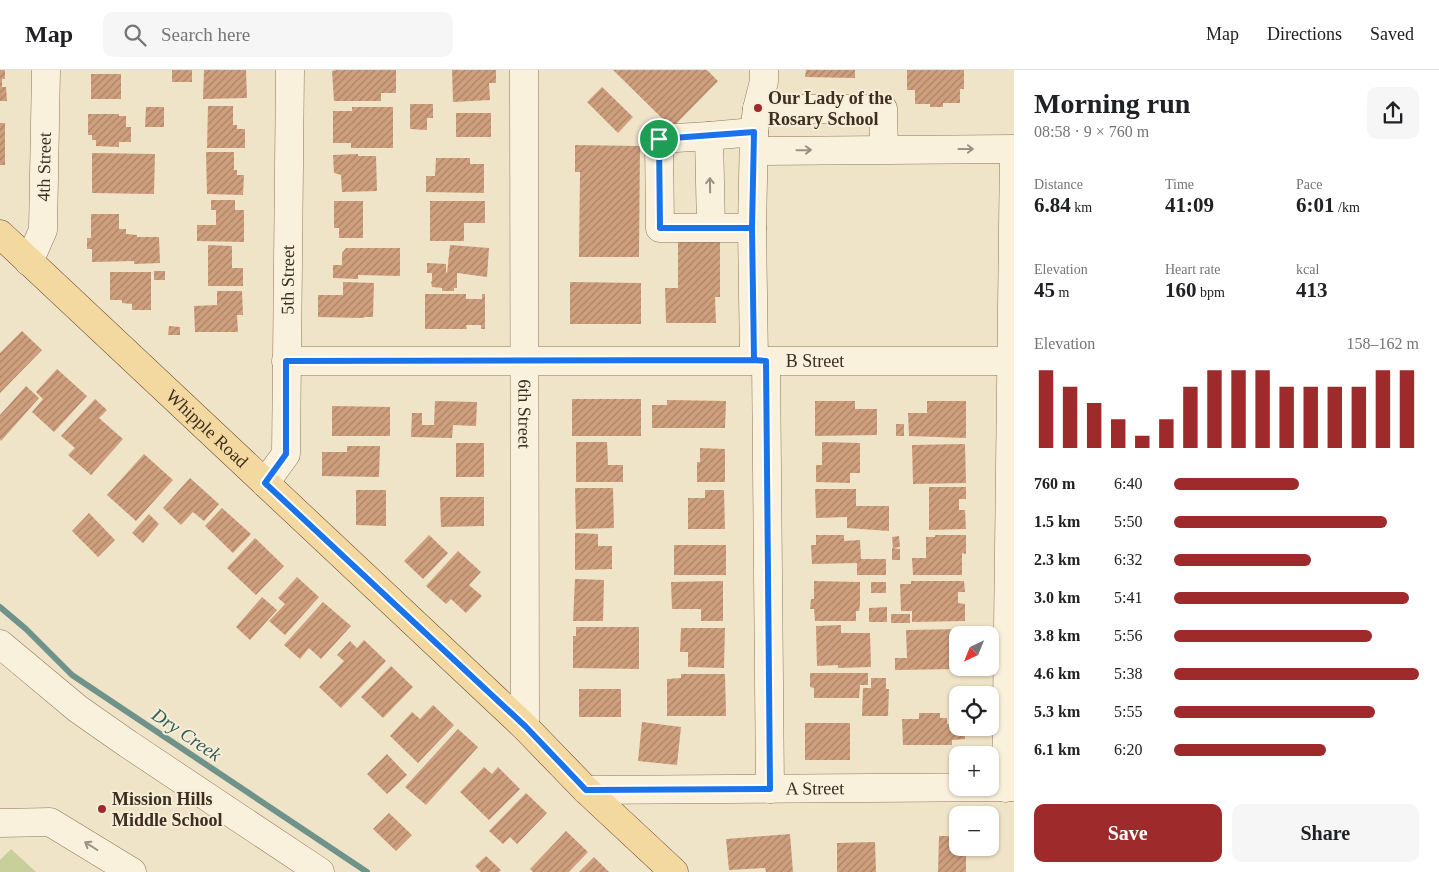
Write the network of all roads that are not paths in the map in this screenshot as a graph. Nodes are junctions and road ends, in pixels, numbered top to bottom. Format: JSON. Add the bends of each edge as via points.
{"nodes":[{"id":1,"x":46,"y":70,"type":"edge"},
{"id":2,"x":290,"y":70,"type":"edge"},
{"id":3,"x":524,"y":70,"type":"edge"},
{"id":4,"x":760,"y":74,"type":"edge"},
{"id":5,"x":755,"y":130,"type":"junction"},
{"id":6,"x":709,"y":136,"type":"junction"},
{"id":7,"x":884,"y":149,"type":"junction"},
{"id":8,"x":1014,"y":150,"type":"edge"},
{"id":9,"x":711,"y":228,"type":"junction"},
{"id":10,"x":752,"y":228,"type":"junction"},
{"id":11,"x":0,"y":234,"type":"edge"},
{"id":12,"x":29,"y":262,"type":"junction"},
{"id":13,"x":286,"y":361,"type":"junction"},
{"id":14,"x":526,"y":361,"type":"junction"},
{"id":15,"x":760,"y":361,"type":"junction"},
{"id":16,"x":1013,"y":361,"type":"edge"},
{"id":17,"x":265,"y":483,"type":"junction"},
{"id":18,"x":0,"y":644,"type":"edge"},
{"id":19,"x":526,"y":727,"type":"junction"},
{"id":20,"x":1010,"y":788,"type":"edge"},
{"id":21,"x":770,"y":789,"type":"junction"},
{"id":22,"x":586,"y":790,"type":"junction"},
{"id":23,"x":0,"y":823,"type":"edge"},
{"id":24,"x":132,"y":872,"type":"edge"},
{"id":25,"x":320,"y":872,"type":"edge"},
{"id":26,"x":674,"y":872,"type":"edge"}],
"edges":[{"from":1,"to":12,"type":"street","name":"4th Street","via":[[43,230]]},
{"from":2,"to":13,"type":"street","name":"5th Street"},
{"from":3,"to":14,"type":"street","name":"6th Street"},
{"from":4,"to":5,"type":"street"},
{"from":5,"to":6,"type":"street"},
{"from":5,"to":7,"type":"street","one_way":true},
{"from":5,"to":7,"type":"street","via":[[884,109]]},
{"from":5,"to":10,"type":"street"},
{"from":9,"to":6,"type":"street","one_way":true},
{"from":6,"to":9,"type":"street","via":[[659,139],[660,228]]},
{"from":7,"to":8,"type":"street","one_way":true},
{"from":8,"to":16,"type":"street"},
{"from":9,"to":10,"type":"street"},
{"from":10,"to":15,"type":"street"},
{"from":11,"to":12,"type":"main road","name":"Whipple Road"},
{"from":12,"to":17,"type":"main road","name":"Whipple Road"},
{"from":13,"to":14,"type":"street","name":"B Street"},
{"from":13,"to":17,"type":"street","name":"5th Street","via":[[286,454]]},
{"from":14,"to":15,"type":"street","name":"B Street"},
{"from":14,"to":19,"type":"street","name":"6th Street"},
{"from":15,"to":16,"type":"street","name":"B Street"},
{"from":15,"to":21,"type":"street"},
{"from":16,"to":20,"type":"street"},
{"from":17,"to":19,"type":"main road","name":"Whipple Road"},
{"from":18,"to":25,"type":"street","via":[[78,709]]},
{"from":19,"to":22,"type":"main road","name":"Whipple Road"},
{"from":20,"to":21,"type":"street","name":"A Street"},
{"from":21,"to":22,"type":"street","name":"A Street"},
{"from":22,"to":26,"type":"main road","name":"Whipple Road"},
{"from":24,"to":23,"type":"street","one_way":true,"via":[[50,822]]}]}
